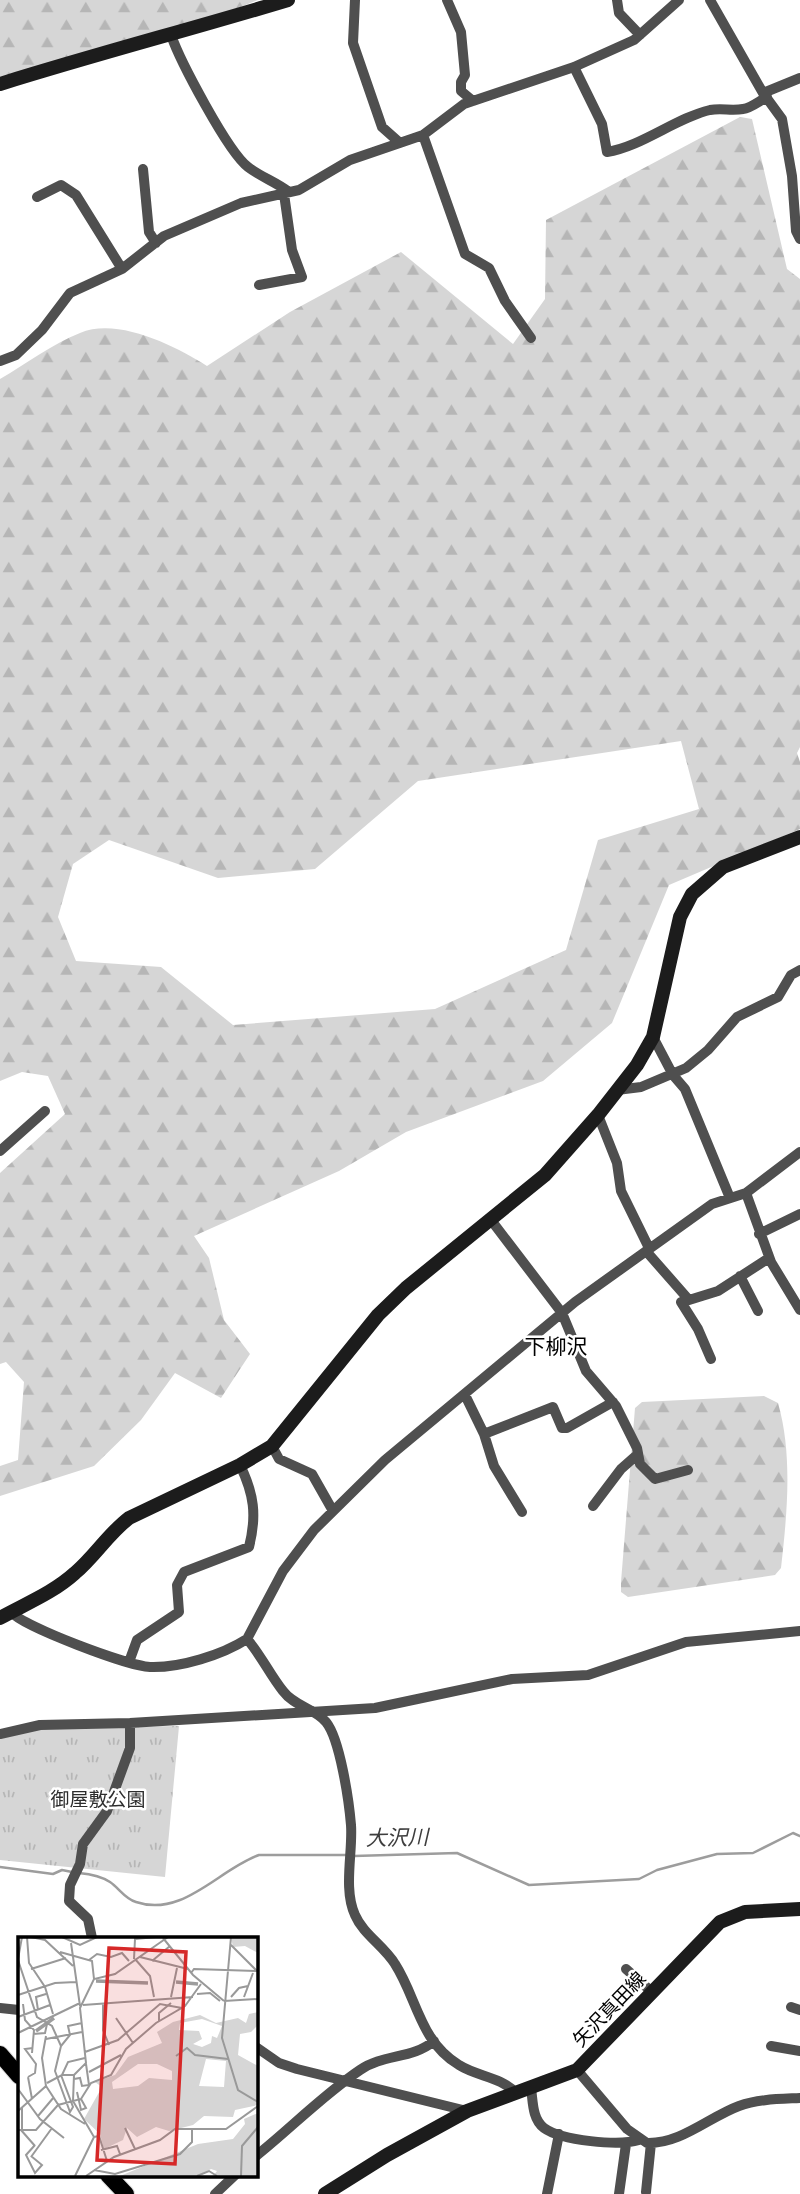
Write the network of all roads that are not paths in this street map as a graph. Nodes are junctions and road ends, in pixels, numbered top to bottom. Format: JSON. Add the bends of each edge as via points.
{"nodes":[{"id":1,"x":288,"y":0,"type":"edge"},
{"id":2,"x":355,"y":0,"type":"edge"},
{"id":3,"x":447,"y":0,"type":"edge"},
{"id":4,"x":617,"y":0,"type":"edge"},
{"id":5,"x":679,"y":0,"type":"edge"},
{"id":6,"x":710,"y":0,"type":"edge"},
{"id":7,"x":171,"y":35,"type":"junction"},
{"id":8,"x":640,"y":35,"type":"junction"},
{"id":9,"x":574,"y":67,"type":"junction"},
{"id":10,"x":800,"y":78,"type":"edge"},
{"id":11,"x":0,"y":84,"type":"edge"},
{"id":12,"x":765,"y":95,"type":"junction"},
{"id":13,"x":473,"y":101,"type":"junction"},
{"id":14,"x":423,"y":135,"type":"junction"},
{"id":15,"x":400,"y":143,"type":"junction"},
{"id":16,"x":143,"y":169,"type":"dead end"},
{"id":17,"x":287,"y":193,"type":"junction"},
{"id":18,"x":37,"y":197,"type":"dead end"},
{"id":19,"x":800,"y":239,"type":"edge"},
{"id":20,"x":156,"y":243,"type":"junction"},
{"id":21,"x":122,"y":270,"type":"junction"},
{"id":22,"x":260,"y":285,"type":"dead end"},
{"id":23,"x":531,"y":338,"type":"dead end"},
{"id":24,"x":0,"y":361,"type":"edge"},
{"id":25,"x":800,"y":837,"type":"edge"},
{"id":26,"x":800,"y":970,"type":"edge"},
{"id":27,"x":653,"y":1037,"type":"junction"},
{"id":28,"x":673,"y":1075,"type":"junction"},
{"id":29,"x":617,"y":1090,"type":"junction"},
{"id":30,"x":45,"y":1111,"type":"dead end"},
{"id":31,"x":598,"y":1115,"type":"junction"},
{"id":32,"x":0,"y":1151,"type":"edge"},
{"id":33,"x":800,"y":1152,"type":"edge"},
{"id":34,"x":746,"y":1193,"type":"junction"},
{"id":35,"x":730,"y":1198,"type":"junction"},
{"id":36,"x":800,"y":1214,"type":"edge"},
{"id":37,"x":491,"y":1220,"type":"junction"},
{"id":38,"x":759,"y":1234,"type":"junction"},
{"id":39,"x":648,"y":1250,"type":"junction"},
{"id":40,"x":769,"y":1258,"type":"junction"},
{"id":41,"x":740,"y":1276,"type":"junction"},
{"id":42,"x":689,"y":1300,"type":"junction"},
{"id":43,"x":800,"y":1310,"type":"edge"},
{"id":44,"x":758,"y":1311,"type":"dead end"},
{"id":45,"x":562,"y":1313,"type":"junction"},
{"id":46,"x":710,"y":1359,"type":"dead end"},
{"id":47,"x":465,"y":1395,"type":"junction"},
{"id":48,"x":613,"y":1402,"type":"junction"},
{"id":49,"x":484,"y":1434,"type":"junction"},
{"id":50,"x":272,"y":1446,"type":"junction"},
{"id":51,"x":638,"y":1454,"type":"junction"},
{"id":52,"x":240,"y":1465,"type":"junction"},
{"id":53,"x":688,"y":1470,"type":"dead end"},
{"id":54,"x":593,"y":1506,"type":"dead end"},
{"id":55,"x":333,"y":1511,"type":"junction"},
{"id":56,"x":522,"y":1512,"type":"dead end"},
{"id":57,"x":6,"y":1615,"type":"edge"},
{"id":58,"x":800,"y":1631,"type":"edge"},
{"id":59,"x":247,"y":1639,"type":"junction"},
{"id":60,"x":128,"y":1662,"type":"junction"},
{"id":61,"x":314,"y":1712,"type":"junction"},
{"id":62,"x":130,"y":1723,"type":"junction"},
{"id":63,"x":0,"y":1734,"type":"edge"},
{"id":64,"x":800,"y":1909,"type":"edge"},
{"id":65,"x":92,"y":1937,"type":"edge"},
{"id":66,"x":626,"y":1969,"type":"dead end"},
{"id":67,"x":652,"y":1992,"type":"junction"},
{"id":68,"x":0,"y":2008,"type":"edge"},
{"id":69,"x":18,"y":2010,"type":"edge"},
{"id":70,"x":434,"y":2041,"type":"junction"},
{"id":71,"x":771,"y":2046,"type":"dead end"},
{"id":72,"x":257,"y":2048,"type":"edge"},
{"id":73,"x":800,"y":2051,"type":"edge"},
{"id":74,"x":0,"y":2054,"type":"edge"},
{"id":75,"x":577,"y":2070,"type":"junction"},
{"id":76,"x":18,"y":2075,"type":"edge"},
{"id":77,"x":346,"y":2081,"type":"junction"},
{"id":78,"x":531,"y":2088,"type":"junction"},
{"id":79,"x":516,"y":2093,"type":"junction"},
{"id":80,"x":800,"y":2098,"type":"edge"},
{"id":81,"x":467,"y":2111,"type":"junction"},
{"id":82,"x":559,"y":2134,"type":"junction"},
{"id":83,"x":639,"y":2140,"type":"junction"},
{"id":84,"x":651,"y":2143,"type":"junction"},
{"id":85,"x":625,"y":2144,"type":"junction"},
{"id":86,"x":257,"y":2155,"type":"edge"},
{"id":87,"x":109,"y":2176,"type":"edge"},
{"id":88,"x":233,"y":2176,"type":"edge"},
{"id":89,"x":646,"y":2192,"type":"dead end"},
{"id":90,"x":125,"y":2194,"type":"edge"},
{"id":91,"x":215,"y":2194,"type":"edge"},
{"id":92,"x":326,"y":2194,"type":"edge"},
{"id":93,"x":547,"y":2194,"type":"edge"},
{"id":94,"x":619,"y":2194,"type":"edge"}],
"edges":[{"from":1,"to":7,"type":"street"},
{"from":2,"to":15,"type":"street","via":[[353,43],[382,127]]},
{"from":3,"to":13,"type":"street","via":[[461,32],[465,75],[461,91]]},
{"from":4,"to":8,"type":"street","via":[[619,13]]},
{"from":5,"to":8,"type":"street"},
{"from":6,"to":12,"type":"street"},
{"from":7,"to":11,"type":"street"},
{"from":7,"to":17,"type":"street","via":[[218,127],[247,166],[274,180]]},
{"from":8,"to":9,"type":"street"},
{"from":9,"to":12,"type":"street","via":[[602,124],[607,152],[626,149],[636,140],[710,110],[744,109]]},
{"from":9,"to":13,"type":"street"},
{"from":10,"to":12,"type":"street"},
{"from":12,"to":19,"type":"street","via":[[782,118],[787,137]]},
{"from":13,"to":14,"type":"street"},
{"from":14,"to":15,"type":"street"},
{"from":14,"to":23,"type":"street","via":[[465,254],[489,268]]},
{"from":15,"to":17,"type":"street","via":[[350,160]]},
{"from":16,"to":20,"type":"street","via":[[149,232]]},
{"from":17,"to":20,"type":"street","via":[[241,203]]},
{"from":17,"to":22,"type":"street","via":[[292,250],[302,276]]},
{"from":18,"to":21,"type":"street","via":[[61,185],[76,195]]},
{"from":20,"to":21,"type":"street"},
{"from":21,"to":24,"type":"street","via":[[70,293],[16,355]]},
{"from":25,"to":27,"type":"street","via":[[723,867],[692,894],[680,917]]},
{"from":26,"to":28,"type":"street","via":[[778,998],[737,1017],[708,1050]]},
{"from":27,"to":28,"type":"street"},
{"from":27,"to":29,"type":"street"},
{"from":28,"to":29,"type":"street"},
{"from":28,"to":35,"type":"street","via":[[685,1089]]},
{"from":29,"to":31,"type":"street"},
{"from":30,"to":32,"type":"street"},
{"from":31,"to":37,"type":"street","via":[[545,1175]]},
{"from":31,"to":39,"type":"street","via":[[617,1163],[621,1191]]},
{"from":33,"to":34,"type":"street"},
{"from":34,"to":35,"type":"street"},
{"from":34,"to":38,"type":"street"},
{"from":35,"to":39,"type":"street","via":[[712,1205]]},
{"from":36,"to":38,"type":"street"},
{"from":37,"to":45,"type":"street"},
{"from":37,"to":50,"type":"street","via":[[378,1315]]},
{"from":38,"to":40,"type":"street"},
{"from":39,"to":42,"type":"street"},
{"from":39,"to":45,"type":"street"},
{"from":40,"to":41,"type":"street"},
{"from":40,"to":43,"type":"street"},
{"from":41,"to":42,"type":"street","via":[[718,1291]]},
{"from":41,"to":44,"type":"street"},
{"from":42,"to":46,"type":"street","via":[[681,1302]]},
{"from":45,"to":47,"type":"street"},
{"from":45,"to":48,"type":"street","via":[[586,1371]]},
{"from":47,"to":49,"type":"street"},
{"from":47,"to":55,"type":"street","via":[[385,1460]]},
{"from":48,"to":49,"type":"street","via":[[567,1428],[562,1428],[553,1407]]},
{"from":48,"to":51,"type":"street"},
{"from":49,"to":56,"type":"street","via":[[494,1466]]},
{"from":50,"to":52,"type":"street"},
{"from":50,"to":55,"type":"street","via":[[279,1459],[312,1474]]},
{"from":51,"to":53,"type":"street","via":[[640,1465],[655,1479]]},
{"from":51,"to":54,"type":"street"},
{"from":52,"to":57,"type":"street","via":[[129,1518],[63,1583]]},
{"from":52,"to":60,"type":"street","via":[[256,1509],[249,1547],[184,1572],[177,1585],[179,1612],[137,1640]]},
{"from":55,"to":59,"type":"street","via":[[283,1571]]},
{"from":57,"to":60,"type":"street"},
{"from":58,"to":61,"type":"street","via":[[686,1642],[588,1675],[512,1679],[375,1708]]},
{"from":59,"to":60,"type":"street","via":[[220,1653],[187,1661],[151,1667]]},
{"from":59,"to":61,"type":"street","via":[[282,1691]]},
{"from":61,"to":62,"type":"street"},
{"from":61,"to":70,"type":"street","via":[[330,1728],[348,1801],[354,1913],[394,1962],[413,2008]]},
{"from":62,"to":63,"type":"street","via":[[40,1725]]},
{"from":62,"to":65,"type":"street","via":[[130,1748],[107,1811],[85,1838],[69,1885],[69,1900],[89,1919]]},
{"from":64,"to":67,"type":"street","name":"矢沢真田線","via":[[745,1912],[720,1922]]},
{"from":66,"to":67,"type":"street"},
{"from":67,"to":75,"type":"street","name":"矢沢真田線"},
{"from":68,"to":69,"type":"street"},
{"from":70,"to":77,"type":"street","via":[[426,2048],[372,2063]]},
{"from":70,"to":79,"type":"street","via":[[458,2065],[509,2084]]},
{"from":71,"to":73,"type":"street"},
{"from":72,"to":77,"type":"street","via":[[279,2063]]},
{"from":74,"to":76,"type":"main road"},
{"from":75,"to":78,"type":"street","name":"矢沢真田線"},
{"from":75,"to":83,"type":"street"},
{"from":77,"to":81,"type":"street"},
{"from":77,"to":86,"type":"street"},
{"from":78,"to":79,"type":"street","name":"矢沢真田線"},
{"from":78,"to":82,"type":"street","via":[[534,2115],[544,2127]]},
{"from":79,"to":81,"type":"street","name":"矢沢真田線"},
{"from":80,"to":84,"type":"street","via":[[740,2105],[687,2133]]},
{"from":81,"to":92,"type":"street","name":"矢沢真田線"},
{"from":82,"to":85,"type":"street"},
{"from":82,"to":93,"type":"street"},
{"from":83,"to":84,"type":"street"},
{"from":83,"to":85,"type":"street"},
{"from":84,"to":89,"type":"street"},
{"from":85,"to":94,"type":"street"},
{"from":87,"to":90,"type":"main road"},
{"from":88,"to":91,"type":"street"}]}
